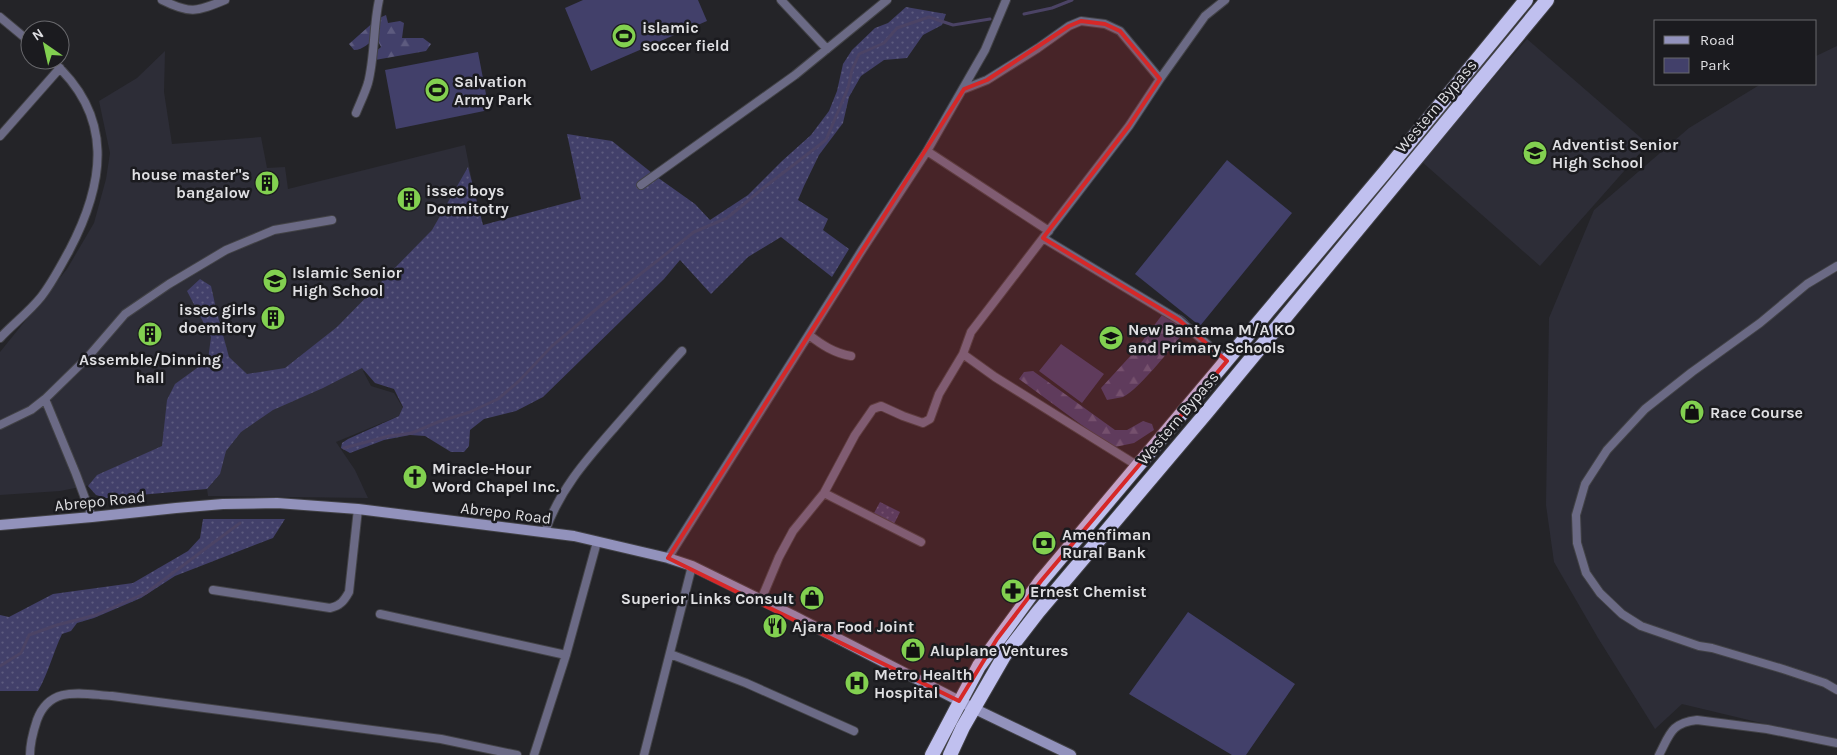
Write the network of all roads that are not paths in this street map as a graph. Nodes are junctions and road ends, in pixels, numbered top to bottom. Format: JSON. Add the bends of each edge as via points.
{"nodes":[{"id":1,"x":162,"y":0,"type":"edge"},
{"id":2,"x":224,"y":0,"type":"edge"},
{"id":3,"x":379,"y":0,"type":"edge"},
{"id":4,"x":781,"y":0,"type":"edge"},
{"id":5,"x":887,"y":0,"type":"edge"},
{"id":6,"x":1006,"y":0,"type":"edge"},
{"id":7,"x":1226,"y":0,"type":"edge"},
{"id":8,"x":1526,"y":0,"type":"edge"},
{"id":9,"x":1547,"y":0,"type":"edge"},
{"id":10,"x":0,"y":17,"type":"edge"},
{"id":11,"x":20,"y":34,"type":"edge"},
{"id":12,"x":827,"y":49,"type":"junction"},
{"id":13,"x":58,"y":70,"type":"edge"},
{"id":14,"x":62,"y":70,"type":"edge"},
{"id":15,"x":1160,"y":79,"type":"junction"},
{"id":16,"x":964,"y":89,"type":"junction"},
{"id":17,"x":356,"y":112,"type":"dead end"},
{"id":18,"x":0,"y":136,"type":"edge"},
{"id":19,"x":927,"y":151,"type":"junction"},
{"id":20,"x":641,"y":185,"type":"dead end"},
{"id":21,"x":332,"y":220,"type":"dead end"},
{"id":22,"x":1048,"y":230,"type":"junction"},
{"id":23,"x":1043,"y":238,"type":"junction"},
{"id":24,"x":1837,"y":266,"type":"edge"},
{"id":25,"x":809,"y":335,"type":"junction"},
{"id":26,"x":0,"y":338,"type":"edge"},
{"id":27,"x":682,"y":351,"type":"dead end"},
{"id":28,"x":964,"y":354,"type":"junction"},
{"id":29,"x":851,"y":356,"type":"dead end"},
{"id":30,"x":1227,"y":361,"type":"junction"},
{"id":31,"x":45,"y":399,"type":"junction"},
{"id":32,"x":0,"y":425,"type":"edge"},
{"id":33,"x":1138,"y":466,"type":"junction"},
{"id":34,"x":824,"y":492,"type":"junction"},
{"id":35,"x":358,"y":509,"type":"junction"},
{"id":36,"x":92,"y":517,"type":"junction"},
{"id":37,"x":0,"y":525,"type":"edge"},
{"id":38,"x":545,"y":532,"type":"junction"},
{"id":39,"x":598,"y":542,"type":"junction"},
{"id":40,"x":921,"y":542,"type":"dead end"},
{"id":41,"x":668,"y":558,"type":"junction"},
{"id":42,"x":692,"y":566,"type":"junction"},
{"id":43,"x":213,"y":590,"type":"dead end"},
{"id":44,"x":761,"y":600,"type":"junction"},
{"id":45,"x":380,"y":614,"type":"dead end"},
{"id":46,"x":566,"y":654,"type":"junction"},
{"id":47,"x":670,"y":654,"type":"junction"},
{"id":48,"x":1837,"y":690,"type":"edge"},
{"id":49,"x":959,"y":701,"type":"junction"},
{"id":50,"x":973,"y":708,"type":"junction"},
{"id":51,"x":854,"y":731,"type":"dead end"},
{"id":52,"x":1837,"y":743,"type":"edge"},
{"id":53,"x":30,"y":755,"type":"edge"},
{"id":54,"x":517,"y":755,"type":"edge"},
{"id":55,"x":534,"y":755,"type":"edge"},
{"id":56,"x":644,"y":755,"type":"edge"},
{"id":57,"x":932,"y":755,"type":"edge"},
{"id":58,"x":950,"y":755,"type":"edge"},
{"id":59,"x":1071,"y":755,"type":"edge"},
{"id":60,"x":1659,"y":755,"type":"edge"}],
"edges":[{"from":1,"to":2,"type":"street","via":[[187,10],[198,10]]},
{"from":3,"to":17,"type":"street","via":[[368,83]]},
{"from":4,"to":12,"type":"street"},
{"from":5,"to":12,"type":"street"},
{"from":6,"to":16,"type":"street","via":[[986,50]]},
{"from":7,"to":15,"type":"street","via":[[1205,16]]},
{"from":8,"to":30,"type":"highway","name":"Western Bypass"},
{"from":9,"to":50,"type":"highway","name":"Western Bypass","via":[[1038,612],[1004,656]]},
{"from":10,"to":11,"type":"street"},
{"from":12,"to":20,"type":"street"},
{"from":13,"to":18,"type":"street"},
{"from":14,"to":26,"type":"street","via":[[85,100],[98,150],[98,173],[77,236],[57,273],[40,298]]},
{"from":15,"to":16,"type":"street","via":[[1120,31],[1106,24],[1081,21],[987,80]]},
{"from":15,"to":22,"type":"street","via":[[1129,126]]},
{"from":16,"to":19,"type":"street"},
{"from":19,"to":22,"type":"street"},
{"from":19,"to":25,"type":"street"},
{"from":21,"to":31,"type":"street","via":[[274,230],[226,250],[169,284],[125,314]]},
{"from":22,"to":23,"type":"street"},
{"from":23,"to":28,"type":"street","via":[[971,332]]},
{"from":23,"to":30,"type":"street","via":[[1179,320]]},
{"from":24,"to":48,"type":"street","via":[[1807,284],[1645,409],[1607,450],[1586,484],[1576,515],[1577,543],[1586,573],[1600,593],[1622,614],[1641,626],[1817,680]]},
{"from":25,"to":29,"type":"street","via":[[827,348]]},
{"from":25,"to":41,"type":"street"},
{"from":27,"to":38,"type":"street","via":[[580,468],[562,493]]},
{"from":28,"to":33,"type":"street","via":[[995,377]]},
{"from":28,"to":34,"type":"street","via":[[939,394],[930,419],[923,423],[881,406],[873,409]]},
{"from":30,"to":33,"type":"highway","name":"Western Bypass"},
{"from":31,"to":32,"type":"street","via":[[31,410]]},
{"from":31,"to":36,"type":"street"},
{"from":33,"to":49,"type":"highway","name":"Western Bypass","via":[[1014,616]]},
{"from":34,"to":40,"type":"street"},
{"from":34,"to":44,"type":"street","via":[[793,530]]},
{"from":35,"to":36,"type":"main road","name":"Abrepo Road","via":[[223,504]]},
{"from":35,"to":38,"type":"main road","name":"Abrepo Road"},
{"from":35,"to":43,"type":"street","via":[[349,592],[338,606],[330,608]]},
{"from":36,"to":37,"type":"main road","name":"Abrepo Road"},
{"from":38,"to":39,"type":"main road","name":"Abrepo Road"},
{"from":39,"to":41,"type":"main road","name":"Abrepo Road"},
{"from":39,"to":46,"type":"street"},
{"from":41,"to":42,"type":"main road","name":"Abrepo Road"},
{"from":42,"to":44,"type":"main road","name":"Abrepo Road"},
{"from":42,"to":47,"type":"street"},
{"from":44,"to":49,"type":"main road","name":"Abrepo Road"},
{"from":45,"to":46,"type":"street"},
{"from":46,"to":55,"type":"street"},
{"from":47,"to":51,"type":"street","via":[[746,683]]},
{"from":47,"to":56,"type":"street"},
{"from":49,"to":50,"type":"main road","name":"Abrepo Road"},
{"from":49,"to":57,"type":"highway","name":"Western Bypass"},
{"from":50,"to":58,"type":"highway","name":"Western Bypass"},
{"from":50,"to":59,"type":"main road","name":"Abrepo Road"},
{"from":52,"to":60,"type":"street","via":[[1697,720],[1676,726]]},
{"from":53,"to":54,"type":"street","via":[[40,712],[49,701],[62,694],[112,696],[317,721],[441,739]]}]}
